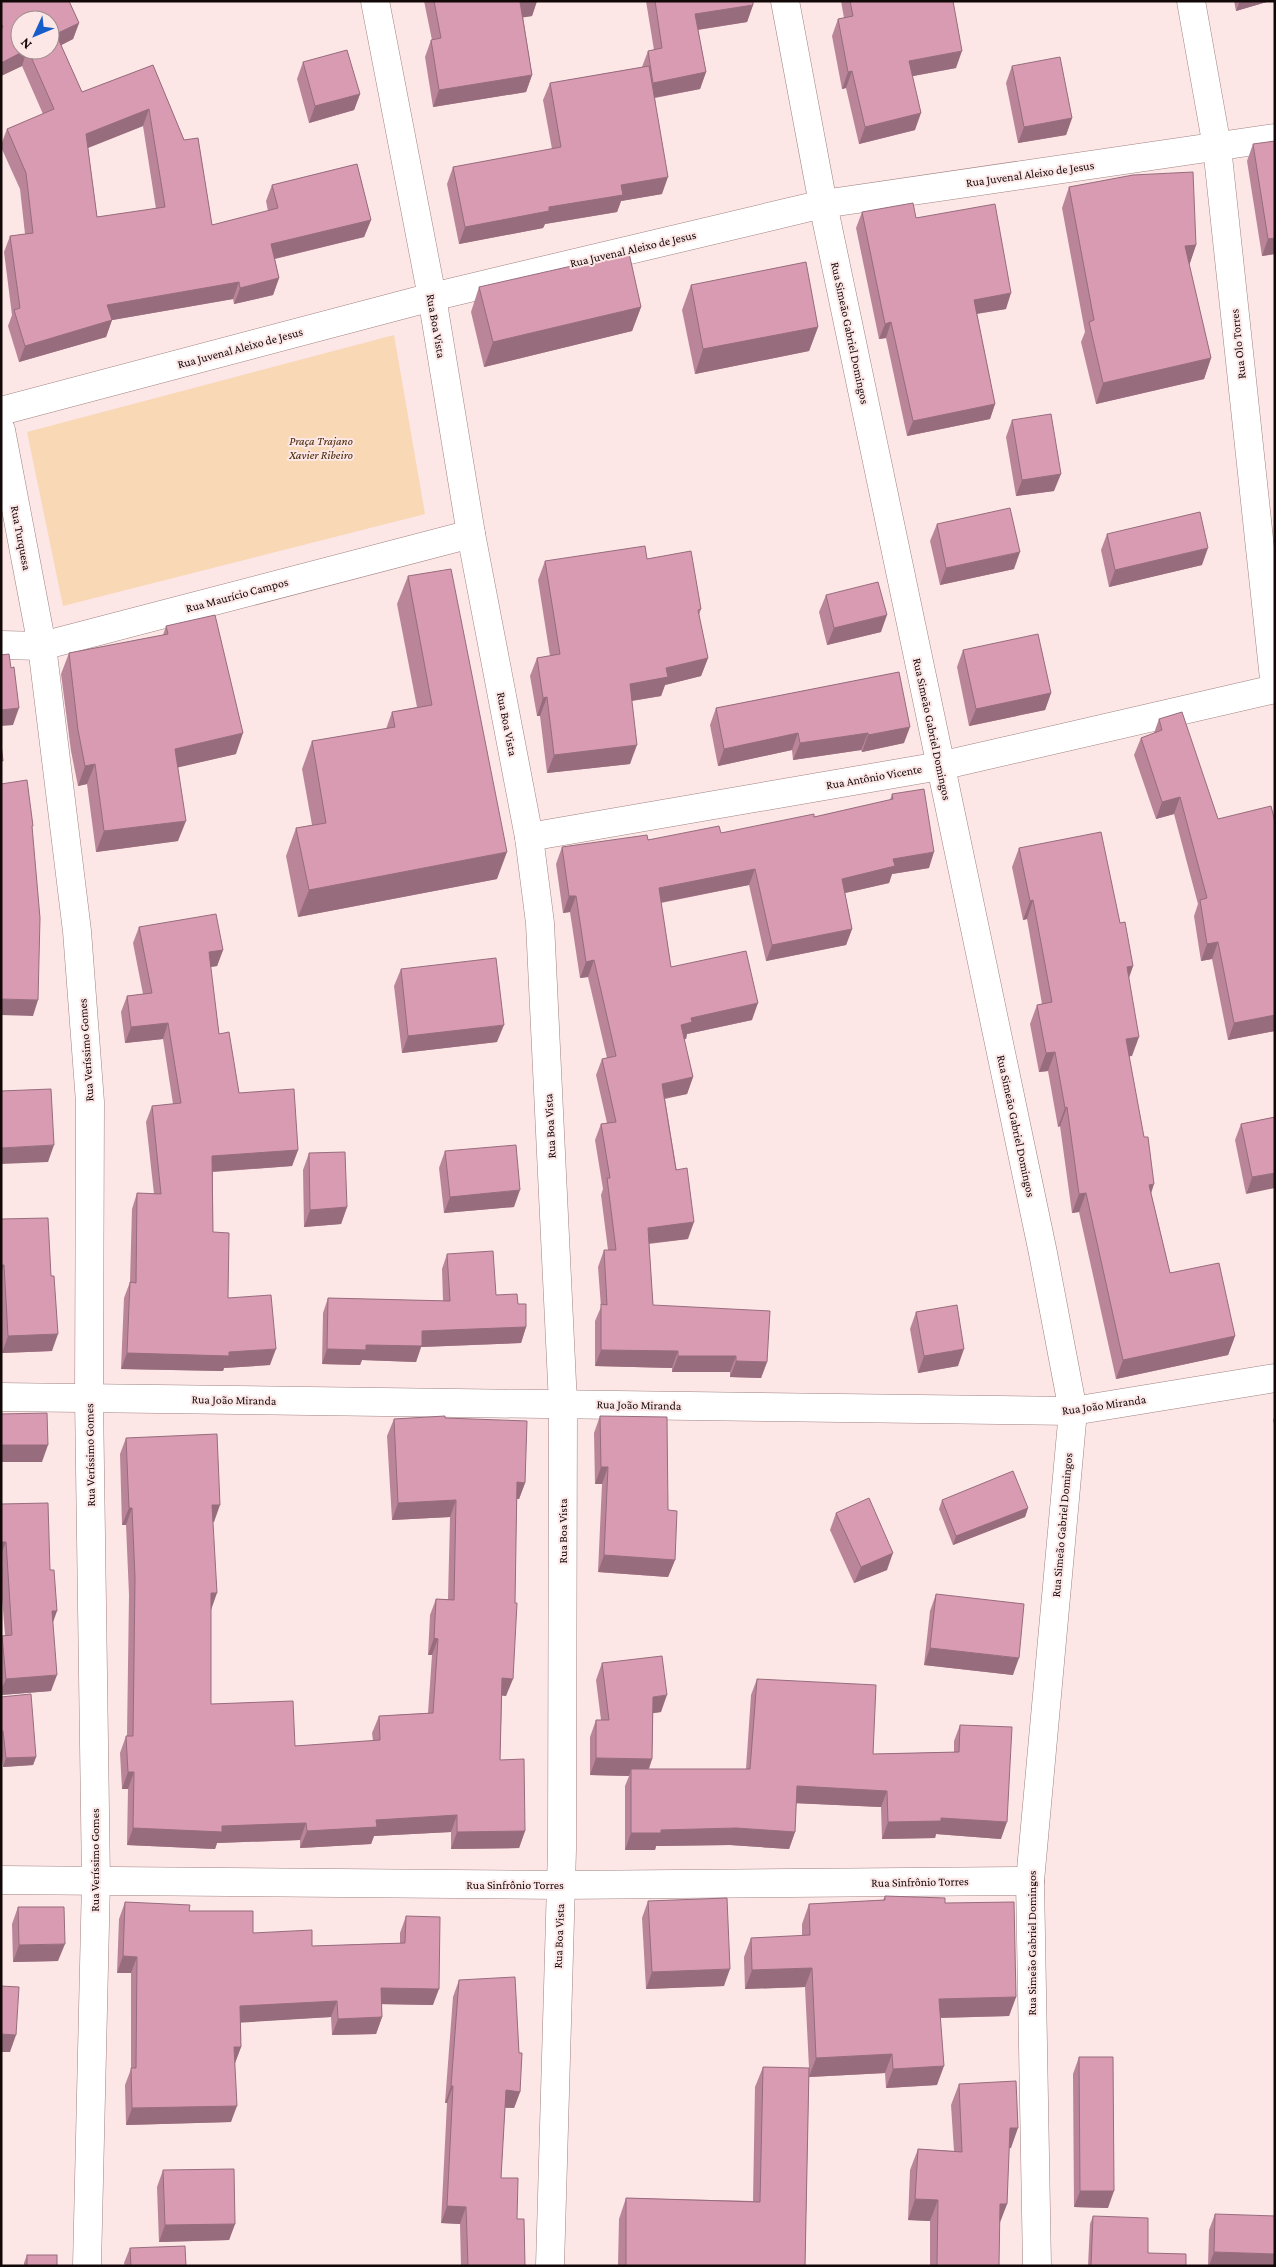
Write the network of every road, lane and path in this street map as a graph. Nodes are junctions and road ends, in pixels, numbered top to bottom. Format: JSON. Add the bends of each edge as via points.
{"nodes":[{"id":1,"x":375,"y":1,"type":"edge"},
{"id":2,"x":785,"y":1,"type":"edge"},
{"id":3,"x":1191,"y":1,"type":"edge"},
{"id":4,"x":1275,"y":138,"type":"edge"},
{"id":5,"x":1217,"y":147,"type":"junction"},
{"id":6,"x":823,"y":204,"type":"junction"},
{"id":7,"x":432,"y":297,"type":"junction"},
{"id":8,"x":1,"y":411,"type":"edge"},
{"id":9,"x":1,"y":430,"type":"edge"},
{"id":10,"x":471,"y":534,"type":"junction"},
{"id":11,"x":1,"y":645,"type":"edge"},
{"id":12,"x":42,"y":646,"type":"junction"},
{"id":13,"x":1275,"y":689,"type":"edge"},
{"id":14,"x":940,"y":766,"type":"junction"},
{"id":15,"x":529,"y":837,"type":"junction"},
{"id":16,"x":1275,"y":1378,"type":"edge"},
{"id":17,"x":1,"y":1398,"type":"edge"},
{"id":18,"x":89,"y":1399,"type":"junction"},
{"id":19,"x":563,"y":1404,"type":"junction"},
{"id":20,"x":1073,"y":1411,"type":"junction"},
{"id":21,"x":1,"y":1880,"type":"edge"},
{"id":22,"x":96,"y":1881,"type":"junction"},
{"id":23,"x":1030,"y":1881,"type":"junction"},
{"id":24,"x":560,"y":1885,"type":"junction"},
{"id":25,"x":87,"y":2266,"type":"edge"},
{"id":26,"x":550,"y":2266,"type":"edge"},
{"id":27,"x":1037,"y":2266,"type":"edge"}],
"edges":[{"from":1,"to":7,"type":"street","name":"Rua Boa Vista"},
{"from":2,"to":6,"type":"street","name":"Rua Simeão Gabriel Domingos"},
{"from":3,"to":5,"type":"street","name":"Rua Olo Torres"},
{"from":4,"to":5,"type":"street","name":"Rua Juvenal Aleixo de Jesus"},
{"from":5,"to":6,"type":"street","name":"Rua Juvenal Aleixo de Jesus"},
{"from":5,"to":13,"type":"street","name":"Rua Olo Torres"},
{"from":6,"to":7,"type":"street","name":"Rua Juvenal Aleixo de Jesus"},
{"from":6,"to":14,"type":"street","name":"Rua Simeão Gabriel Domingos"},
{"from":7,"to":8,"type":"street","name":"Rua Juvenal Aleixo de Jesus"},
{"from":7,"to":10,"type":"street","name":"Rua Boa Vista"},
{"from":9,"to":12,"type":"street","name":"Rua Turquesa"},
{"from":10,"to":12,"type":"street","name":"Rua Maurício Campos"},
{"from":10,"to":15,"type":"street","name":"Rua Boa Vista"},
{"from":11,"to":12,"type":"street","name":"Rua Maurício Campos"},
{"from":12,"to":18,"type":"street","name":"Rua Veríssimo Gomes","via":[[77,931],[90,1102]]},
{"from":13,"to":14,"type":"street","name":"Rua Antônio Vicente"},
{"from":14,"to":15,"type":"street","name":"Rua Antônio Vicente"},
{"from":14,"to":20,"type":"street","name":"Rua Simeão Gabriel Domingos","via":[[1043,1253]]},
{"from":15,"to":19,"type":"street","name":"Rua Boa Vista","via":[[540,923]]},
{"from":16,"to":20,"type":"street","name":"Rua João Miranda"},
{"from":17,"to":18,"type":"street","name":"Rua João Miranda"},
{"from":18,"to":19,"type":"street","name":"Rua João Miranda"},
{"from":18,"to":22,"type":"street","name":"Rua Veríssimo Gomes"},
{"from":19,"to":20,"type":"street","name":"Rua João Miranda"},
{"from":19,"to":24,"type":"street","name":"Rua Boa Vista"},
{"from":20,"to":23,"type":"street","name":"Rua Simeão Gabriel Domingos"},
{"from":21,"to":22,"type":"street","name":"Rua Sinfrônio Torres"},
{"from":22,"to":24,"type":"street","name":"Rua Sinfrônio Torres"},
{"from":22,"to":25,"type":"street","name":"Rua Veríssimo Gomes"},
{"from":23,"to":24,"type":"street","name":"Rua Sinfrônio Torres"},
{"from":23,"to":27,"type":"street","name":"Rua Simeão Gabriel Domingos"},
{"from":24,"to":26,"type":"street","name":"Rua Boa Vista"}]}
